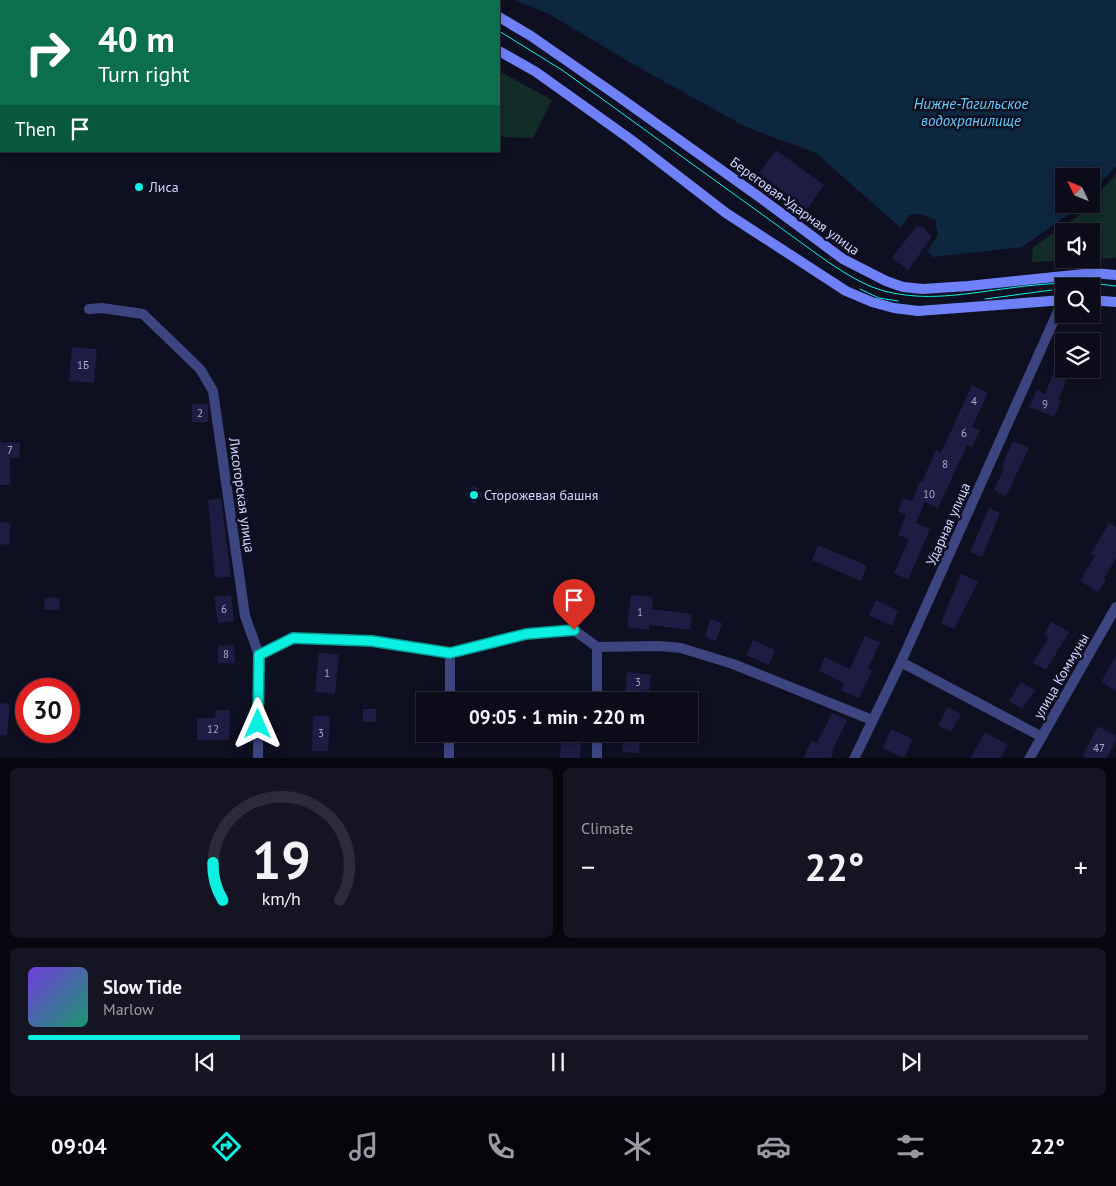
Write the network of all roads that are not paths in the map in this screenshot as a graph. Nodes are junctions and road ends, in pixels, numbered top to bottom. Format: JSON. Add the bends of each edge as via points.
{"nodes":[{"id":1,"x":500,"y":19,"type":"edge"},
{"id":2,"x":500,"y":52,"type":"edge"},
{"id":3,"x":1116,"y":275,"type":"edge"},
{"id":4,"x":1055,"y":301,"type":"edge"},
{"id":5,"x":1100,"y":301,"type":"edge"},
{"id":6,"x":1116,"y":302,"type":"edge"},
{"id":7,"x":90,"y":309,"type":"dead end"},
{"id":8,"x":1055,"y":320,"type":"edge"},
{"id":9,"x":1116,"y":607,"type":"edge"},
{"id":10,"x":597,"y":647,"type":"junction"},
{"id":11,"x":450,"y":653,"type":"junction"},
{"id":12,"x":259,"y":655,"type":"junction"},
{"id":13,"x":901,"y":662,"type":"junction"},
{"id":14,"x":450,"y":692,"type":"edge"},
{"id":15,"x":597,"y":692,"type":"edge"},
{"id":16,"x":872,"y":720,"type":"junction"},
{"id":17,"x":1042,"y":737,"type":"junction"},
{"id":18,"x":449,"y":742,"type":"edge"},
{"id":19,"x":597,"y":742,"type":"edge"},
{"id":20,"x":258,"y":758,"type":"edge"},
{"id":21,"x":449,"y":758,"type":"edge"},
{"id":22,"x":597,"y":758,"type":"edge"},
{"id":23,"x":854,"y":758,"type":"edge"},
{"id":24,"x":1028,"y":758,"type":"edge"}],
"edges":[{"from":1,"to":3,"type":"main road","name":"Береговая-Ударная улица","via":[[531,36],[619,97],[843,260],[886,281],[923,289],[1093,273]]},
{"from":2,"to":4,"type":"main road","via":[[536,72],[726,213],[846,291],[894,308],[918,310]]},
{"from":5,"to":6,"type":"main road"},
{"from":7,"to":12,"type":"street","name":"Лисогорская улица","via":[[143,314],[200,369],[213,391],[245,616]]},
{"from":8,"to":13,"type":"street","name":"Ударная улица"},
{"from":9,"to":17,"type":"street","name":"улица Коммуны"},
{"from":10,"to":11,"type":"street","via":[[574,630],[526,634]]},
{"from":10,"to":15,"type":"street"},
{"from":10,"to":16,"type":"street","via":[[681,648],[733,664]]},
{"from":11,"to":12,"type":"street","via":[[372,641],[293,638]]},
{"from":11,"to":14,"type":"street"},
{"from":12,"to":20,"type":"street","name":"Лисогорская улица"},
{"from":13,"to":16,"type":"street","name":"Ударная улица"},
{"from":13,"to":17,"type":"street"},
{"from":16,"to":23,"type":"street","name":"Ударная улица"},
{"from":17,"to":24,"type":"street","name":"улица Коммуны"},
{"from":18,"to":21,"type":"street"},
{"from":19,"to":22,"type":"street"}]}
